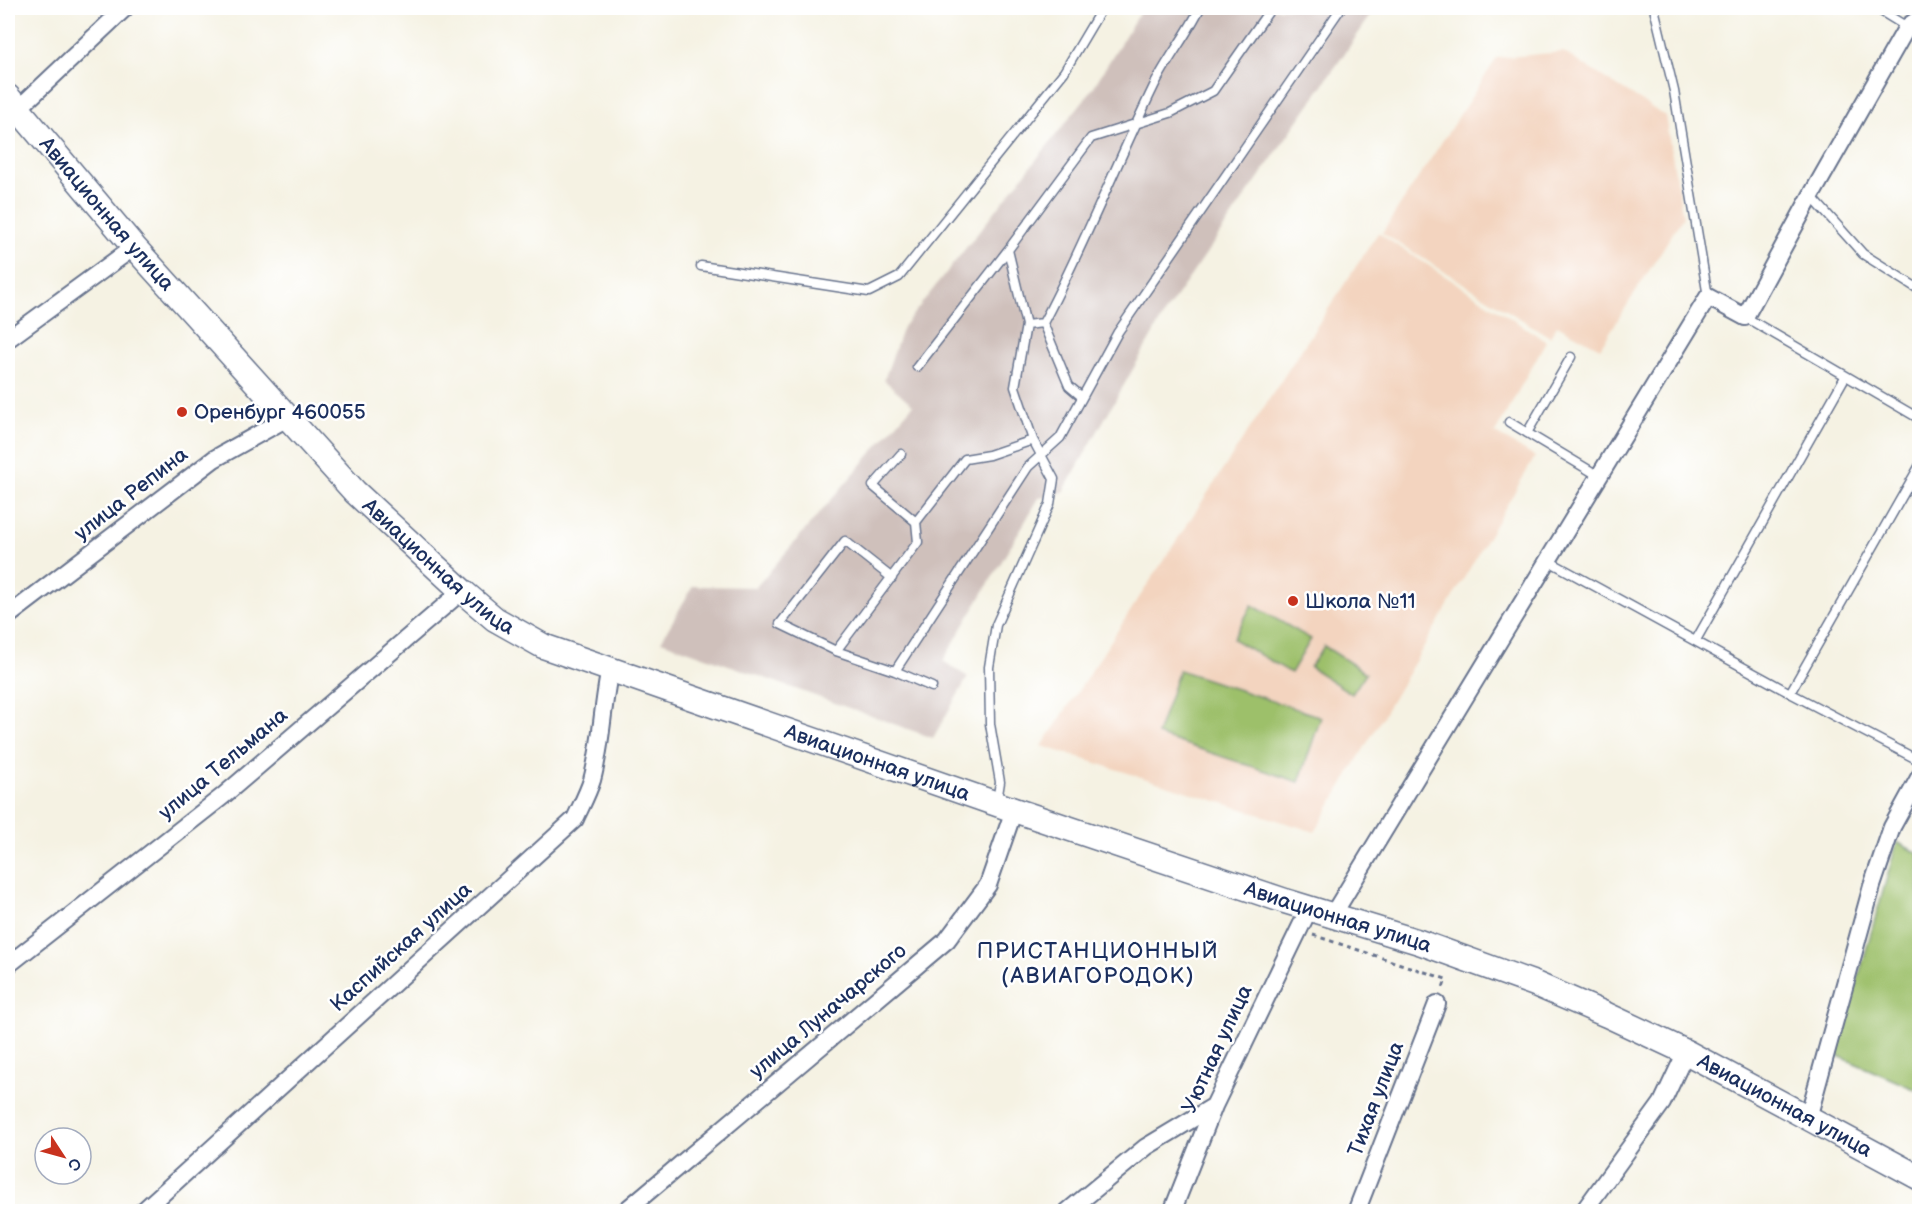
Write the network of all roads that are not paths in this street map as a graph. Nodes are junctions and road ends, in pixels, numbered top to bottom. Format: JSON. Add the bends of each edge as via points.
{"nodes":[{"id":1,"x":125,"y":8,"type":"edge"},
{"id":2,"x":1102,"y":8,"type":"edge"},
{"id":3,"x":1200,"y":8,"type":"edge"},
{"id":4,"x":1271,"y":8,"type":"edge"},
{"id":5,"x":1341,"y":8,"type":"edge"},
{"id":6,"x":1654,"y":8,"type":"edge"},
{"id":7,"x":1876,"y":8,"type":"edge"},
{"id":8,"x":1913,"y":23,"type":"edge"},
{"id":9,"x":11,"y":108,"type":"edge"},
{"id":10,"x":1137,"y":124,"type":"junction"},
{"id":11,"x":1811,"y":196,"type":"junction"},
{"id":12,"x":134,"y":247,"type":"junction"},
{"id":13,"x":1008,"y":250,"type":"junction"},
{"id":14,"x":700,"y":266,"type":"dead end"},
{"id":15,"x":1918,"y":287,"type":"edge"},
{"id":16,"x":1708,"y":297,"type":"junction"},
{"id":17,"x":1744,"y":317,"type":"junction"},
{"id":18,"x":1043,"y":322,"type":"junction"},
{"id":19,"x":1026,"y":325,"type":"junction"},
{"id":20,"x":8,"y":339,"type":"edge"},
{"id":21,"x":1571,"y":357,"type":"dead end"},
{"id":22,"x":916,"y":368,"type":"dead end"},
{"id":23,"x":1845,"y":377,"type":"junction"},
{"id":24,"x":1082,"y":397,"type":"junction"},
{"id":25,"x":289,"y":417,"type":"junction"},
{"id":26,"x":1920,"y":419,"type":"edge"},
{"id":27,"x":1509,"y":422,"type":"dead end"},
{"id":28,"x":1527,"y":433,"type":"junction"},
{"id":29,"x":1033,"y":440,"type":"junction"},
{"id":30,"x":901,"y":454,"type":"dead end"},
{"id":31,"x":1041,"y":455,"type":"junction"},
{"id":32,"x":1920,"y":465,"type":"edge"},
{"id":33,"x":1599,"y":476,"type":"junction"},
{"id":34,"x":916,"y":522,"type":"junction"},
{"id":35,"x":1547,"y":560,"type":"junction"},
{"id":36,"x":892,"y":578,"type":"junction"},
{"id":37,"x":462,"y":591,"type":"junction"},
{"id":38,"x":8,"y":616,"type":"edge"},
{"id":39,"x":1696,"y":640,"type":"junction"},
{"id":40,"x":836,"y":651,"type":"junction"},
{"id":41,"x":610,"y":669,"type":"junction"},
{"id":42,"x":895,"y":671,"type":"junction"},
{"id":43,"x":932,"y":687,"type":"dead end"},
{"id":44,"x":1790,"y":693,"type":"junction"},
{"id":45,"x":1920,"y":761,"type":"edge"},
{"id":46,"x":1920,"y":776,"type":"edge"},
{"id":47,"x":1006,"y":807,"type":"junction"},
{"id":48,"x":1309,"y":909,"type":"junction"},
{"id":49,"x":1332,"y":916,"type":"junction"},
{"id":50,"x":8,"y":965,"type":"edge"},
{"id":51,"x":1437,"y":1004,"type":"road end"},
{"id":52,"x":1686,"y":1052,"type":"junction"},
{"id":53,"x":1214,"y":1106,"type":"junction"},
{"id":54,"x":1808,"y":1118,"type":"junction"},
{"id":55,"x":1920,"y":1178,"type":"edge"},
{"id":56,"x":142,"y":1212,"type":"edge"},
{"id":57,"x":624,"y":1212,"type":"edge"},
{"id":58,"x":1067,"y":1212,"type":"edge"},
{"id":59,"x":1172,"y":1212,"type":"edge"},
{"id":60,"x":1356,"y":1212,"type":"edge"},
{"id":61,"x":1582,"y":1212,"type":"edge"}],
"edges":[{"from":1,"to":9,"type":"street"},
{"from":2,"to":14,"type":"lane","via":[[1064,72],[899,277],[868,292]]},
{"from":3,"to":10,"type":"lane","via":[[1155,84]]},
{"from":4,"to":10,"type":"lane","via":[[1213,91],[1170,113]]},
{"from":5,"to":24,"type":"lane","via":[[1118,332]]},
{"from":6,"to":16,"type":"lane","via":[[1674,91]]},
{"from":7,"to":8,"type":"lane"},
{"from":8,"to":11,"type":"street"},
{"from":9,"to":12,"type":"street","name":"Авиационная улица"},
{"from":10,"to":13,"type":"lane","via":[[1091,138]]},
{"from":10,"to":18,"type":"lane"},
{"from":11,"to":15,"type":"lane","via":[[1863,254]]},
{"from":11,"to":17,"type":"street"},
{"from":12,"to":20,"type":"street"},
{"from":12,"to":25,"type":"street","name":"Авиационная улица"},
{"from":13,"to":19,"type":"lane"},
{"from":13,"to":22,"type":"lane"},
{"from":16,"to":17,"type":"street"},
{"from":16,"to":33,"type":"street"},
{"from":17,"to":23,"type":"lane"},
{"from":18,"to":19,"type":"lane"},
{"from":18,"to":24,"type":"lane","via":[[1069,386]]},
{"from":19,"to":29,"type":"lane","via":[[1015,387]]},
{"from":21,"to":28,"type":"lane"},
{"from":23,"to":26,"type":"lane"},
{"from":23,"to":39,"type":"lane"},
{"from":24,"to":31,"type":"lane","via":[[1060,438]]},
{"from":25,"to":37,"type":"street","name":"Авиационная улица","via":[[355,492]]},
{"from":25,"to":38,"type":"street","name":"улица Репина","via":[[214,459]]},
{"from":27,"to":28,"type":"lane"},
{"from":28,"to":33,"type":"lane"},
{"from":29,"to":31,"type":"lane"},
{"from":29,"to":34,"type":"lane","via":[[965,459]]},
{"from":30,"to":34,"type":"lane","via":[[873,486]]},
{"from":31,"to":42,"type":"lane","via":[[1028,466]]},
{"from":31,"to":47,"type":"lane","via":[[1054,479],[1050,504],[996,625],[989,667],[990,724]]},
{"from":32,"to":44,"type":"lane"},
{"from":33,"to":35,"type":"street"},
{"from":34,"to":36,"type":"lane","via":[[918,542]]},
{"from":35,"to":39,"type":"lane"},
{"from":35,"to":49,"type":"street"},
{"from":36,"to":40,"type":"lane"},
{"from":36,"to":40,"type":"lane","via":[[845,541],[780,624]]},
{"from":37,"to":41,"type":"street","name":"Авиационная улица","via":[[495,619],[543,646]]},
{"from":37,"to":50,"type":"street","name":"улица Тельмана","via":[[223,796]]},
{"from":39,"to":44,"type":"lane"},
{"from":40,"to":42,"type":"lane"},
{"from":41,"to":47,"type":"street","name":"Авиационная улица"},
{"from":41,"to":56,"type":"street","name":"Каспийская улица","via":[[592,782],[575,819]]},
{"from":42,"to":43,"type":"lane"},
{"from":44,"to":45,"type":"lane"},
{"from":46,"to":54,"type":"street","via":[[1892,827],[1872,886]]},
{"from":47,"to":48,"type":"street","name":"Авиационная улица"},
{"from":47,"to":57,"type":"street","name":"улица Луначарского","via":[[988,885],[947,940]]},
{"from":48,"to":49,"type":"street","name":"Авиационная улица"},
{"from":48,"to":53,"type":"street","name":"Уютная улица"},
{"from":49,"to":52,"type":"street","name":"Авиационная улица","via":[[1535,984]]},
{"from":51,"to":60,"type":"street","name":"Тихая улица"},
{"from":52,"to":54,"type":"street","name":"Авиационная улица"},
{"from":52,"to":61,"type":"street","via":[[1662,1103]]},
{"from":53,"to":58,"type":"street","via":[[1146,1147]]},
{"from":53,"to":59,"type":"street","name":"Уютная улица"},
{"from":54,"to":55,"type":"street","name":"Авиационная улица"}]}
